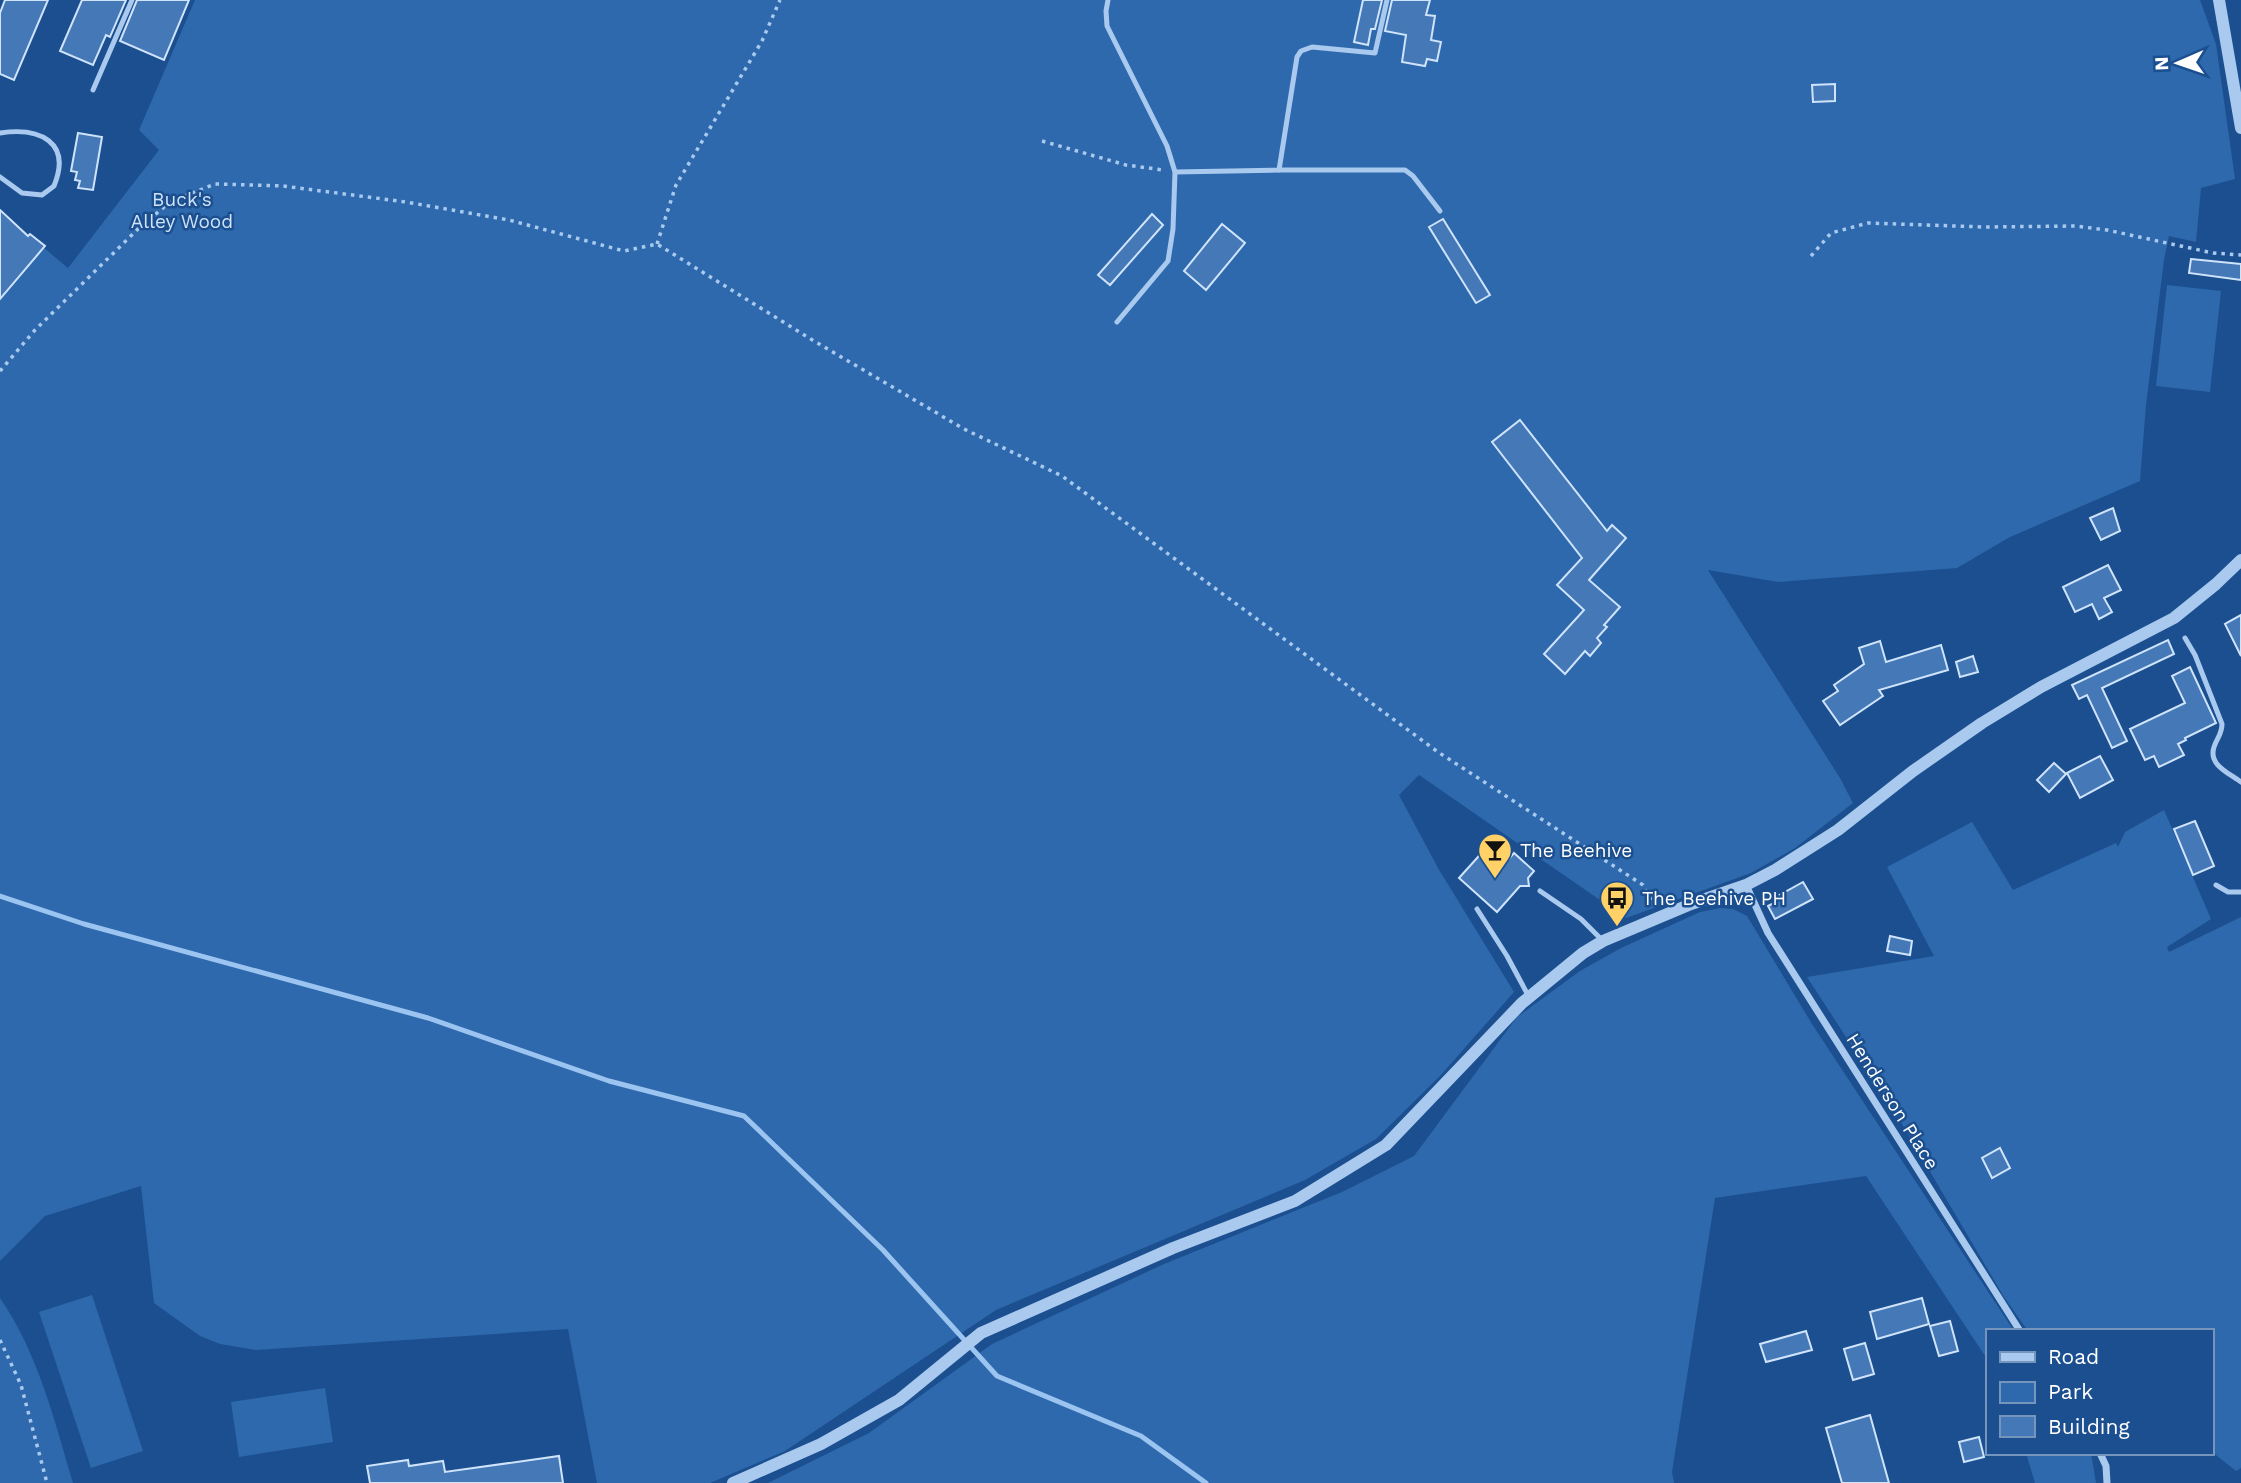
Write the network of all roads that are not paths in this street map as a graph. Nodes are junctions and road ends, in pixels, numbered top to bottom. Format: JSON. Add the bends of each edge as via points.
{"nodes":[{"id":1,"x":132,"y":0,"type":"edge"},
{"id":2,"x":1108,"y":0,"type":"edge"},
{"id":3,"x":1387,"y":0,"type":"edge"},
{"id":4,"x":2219,"y":0,"type":"edge"},
{"id":5,"x":93,"y":90,"type":"dead end"},
{"id":6,"x":2241,"y":128,"type":"edge"},
{"id":7,"x":0,"y":133,"type":"edge"},
{"id":8,"x":1279,"y":170,"type":"junction"},
{"id":9,"x":1175,"y":172,"type":"junction"},
{"id":10,"x":0,"y":177,"type":"edge"},
{"id":11,"x":1440,"y":211,"type":"dead end"},
{"id":12,"x":1117,"y":321,"type":"dead end"},
{"id":13,"x":2241,"y":560,"type":"edge"},
{"id":14,"x":2185,"y":638,"type":"dead end"},
{"id":15,"x":2241,"y":782,"type":"edge"},
{"id":16,"x":1746,"y":885,"type":"junction"},
{"id":17,"x":2216,"y":885,"type":"dead end"},
{"id":18,"x":1540,"y":891,"type":"dead end"},
{"id":19,"x":2241,"y":891,"type":"edge"},
{"id":20,"x":1477,"y":909,"type":"dead end"},
{"id":21,"x":1603,"y":942,"type":"junction"},
{"id":22,"x":1530,"y":997,"type":"junction"},
{"id":23,"x":2019,"y":1329,"type":"edge"},
{"id":24,"x":2101,"y":1455,"type":"edge"},
{"id":25,"x":733,"y":1483,"type":"edge"},
{"id":26,"x":2107,"y":1483,"type":"edge"}],
"edges":[{"from":1,"to":5,"type":"lane"},
{"from":2,"to":9,"type":"lane","via":[[1107,26],[1167,146]]},
{"from":3,"to":8,"type":"lane","via":[[1375,53],[1312,47],[1297,57]]},
{"from":4,"to":6,"type":"street"},
{"from":7,"to":10,"type":"lane","via":[[24,132],[46,138],[57,150],[60,164],[54,186],[43,195],[22,193]]},
{"from":8,"to":9,"type":"lane"},
{"from":8,"to":11,"type":"lane","via":[[1405,170]]},
{"from":9,"to":12,"type":"lane","via":[[1168,261]]},
{"from":13,"to":16,"type":"street","via":[[2174,618],[2041,687],[1913,771],[1838,830]]},
{"from":14,"to":15,"type":"lane","via":[[2222,724],[2214,758]]},
{"from":16,"to":21,"type":"street"},
{"from":16,"to":23,"type":"street","name":"Henderson Place","via":[[1768,933]]},
{"from":17,"to":19,"type":"lane","via":[[2228,892]]},
{"from":18,"to":21,"type":"lane","via":[[1581,919]]},
{"from":20,"to":22,"type":"lane"},
{"from":21,"to":22,"type":"street"},
{"from":22,"to":25,"type":"street","via":[[1386,1145],[1295,1201],[1173,1248],[981,1333],[899,1400],[821,1444]]},
{"from":24,"to":26,"type":"street"}]}
